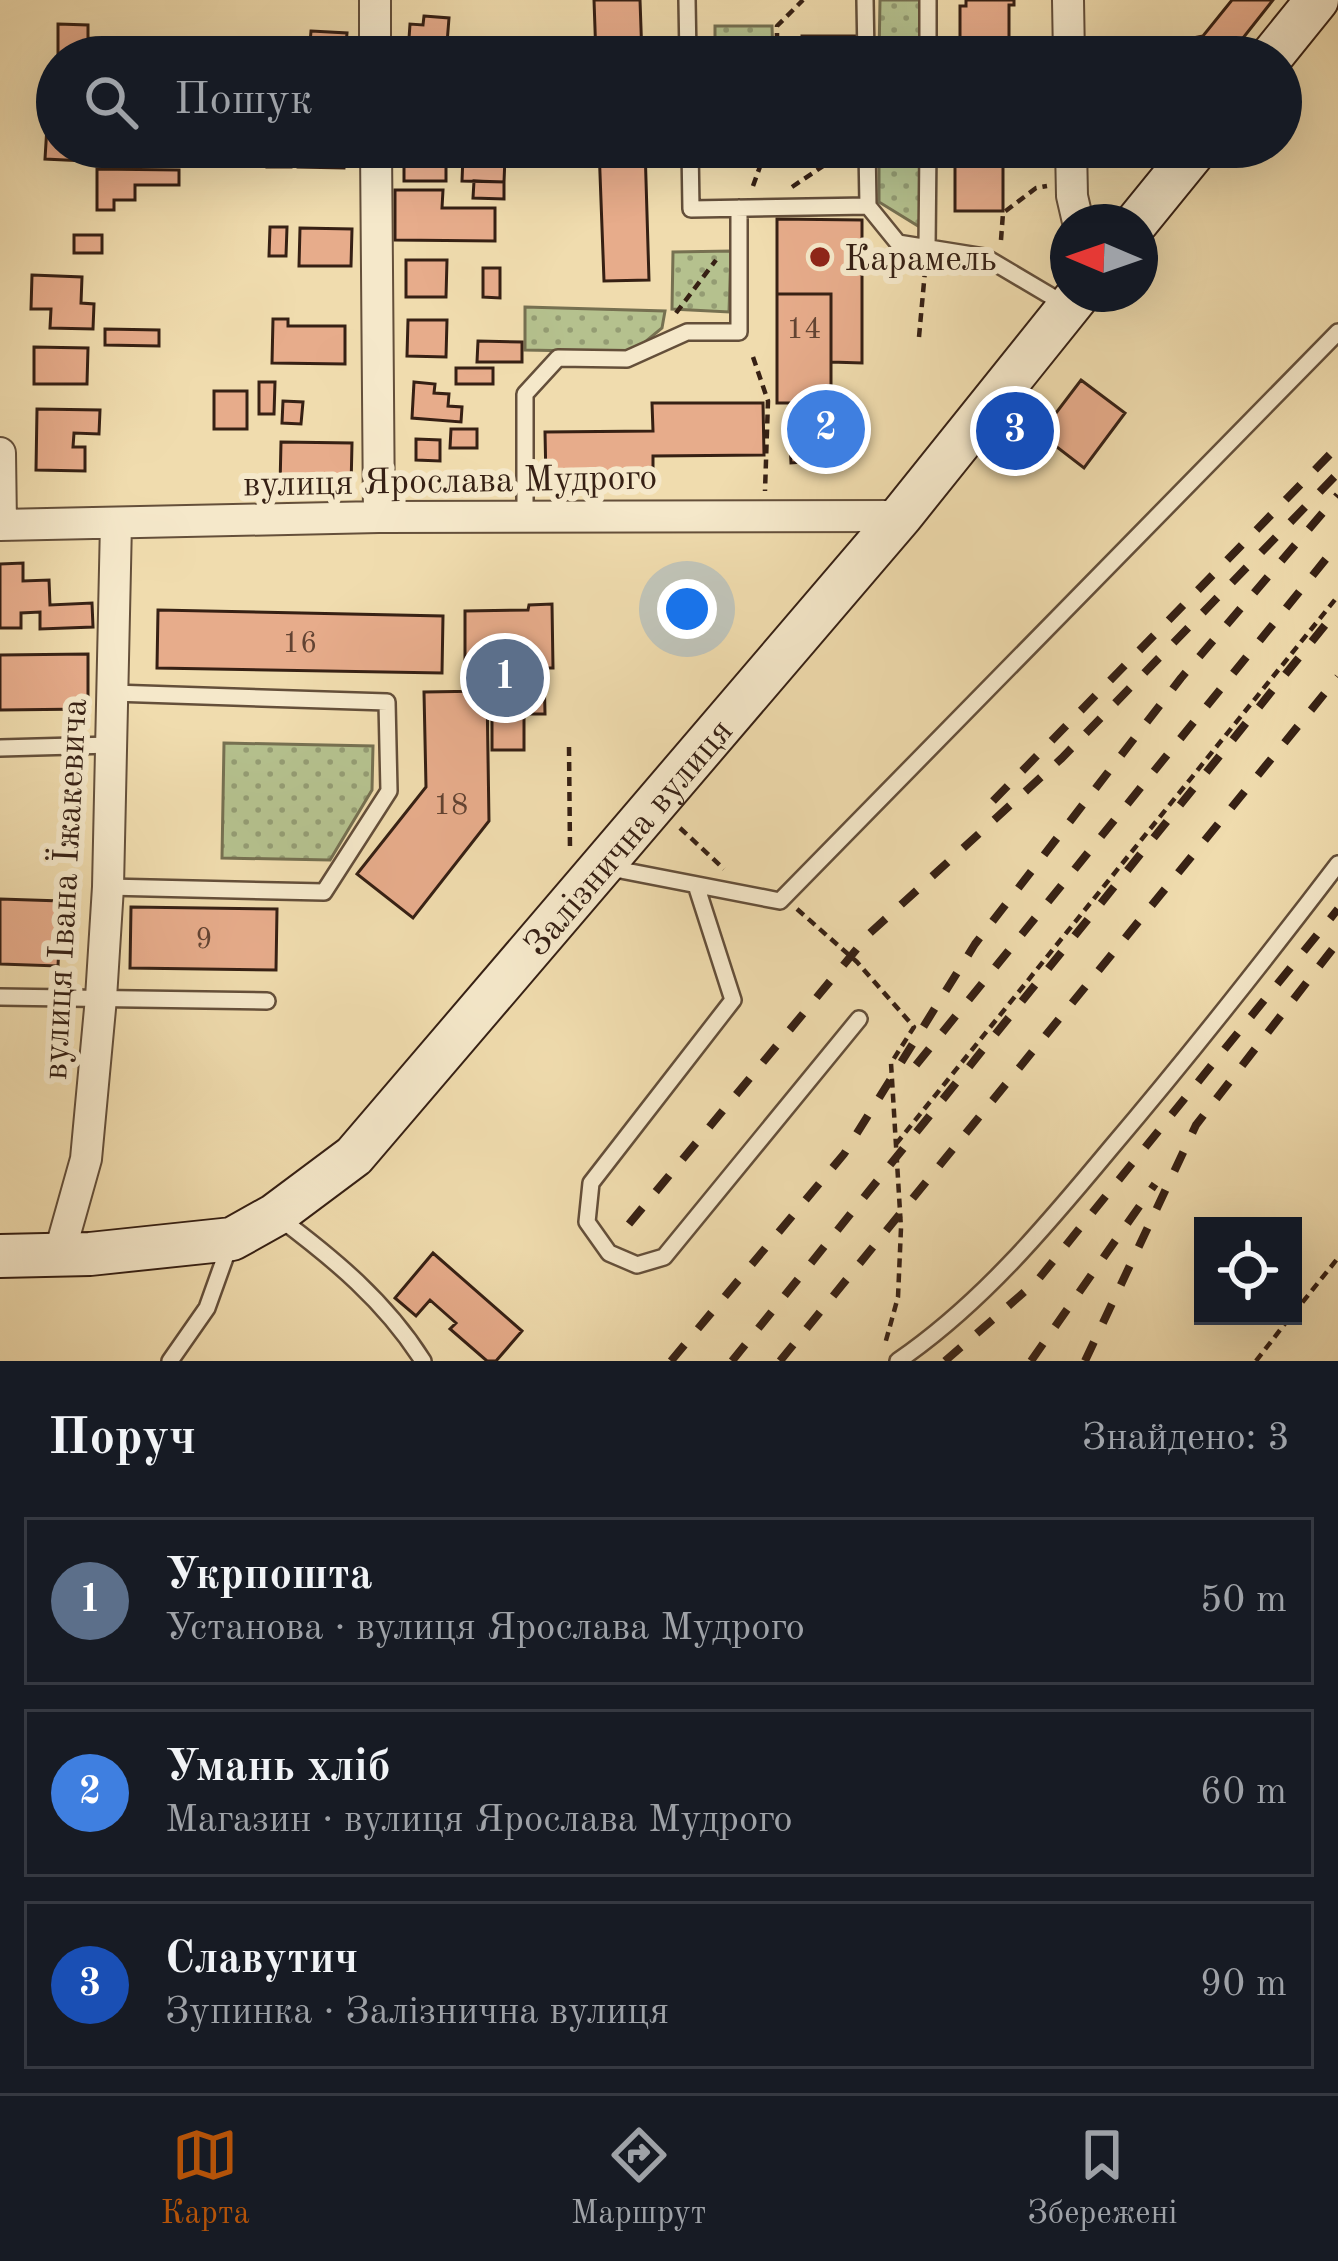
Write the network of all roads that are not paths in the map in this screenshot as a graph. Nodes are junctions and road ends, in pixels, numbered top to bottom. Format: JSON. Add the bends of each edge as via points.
{"nodes":[{"id":1,"x":375,"y":0,"type":"edge"},
{"id":2,"x":688,"y":0,"type":"edge"},
{"id":3,"x":865,"y":0,"type":"edge"},
{"id":4,"x":928,"y":0,"type":"edge"},
{"id":5,"x":1068,"y":0,"type":"edge"},
{"id":6,"x":1317,"y":0,"type":"edge"},
{"id":7,"x":375,"y":36,"type":"edge"},
{"id":8,"x":688,"y":36,"type":"edge"},
{"id":9,"x":866,"y":36,"type":"edge"},
{"id":10,"x":928,"y":36,"type":"edge"},
{"id":11,"x":1069,"y":36,"type":"edge"},
{"id":12,"x":1288,"y":36,"type":"edge"},
{"id":13,"x":376,"y":168,"type":"edge"},
{"id":14,"x":690,"y":168,"type":"edge"},
{"id":15,"x":867,"y":168,"type":"edge"},
{"id":16,"x":928,"y":168,"type":"edge"},
{"id":17,"x":1071,"y":168,"type":"edge"},
{"id":18,"x":1181,"y":168,"type":"edge"},
{"id":19,"x":1074,"y":204,"type":"edge"},
{"id":20,"x":1152,"y":204,"type":"edge"},
{"id":21,"x":868,"y":206,"type":"junction"},
{"id":22,"x":739,"y":208,"type":"junction"},
{"id":23,"x":928,"y":248,"type":"junction"},
{"id":24,"x":1050,"y":288,"type":"edge"},
{"id":25,"x":1064,"y":312,"type":"edge"},
{"id":26,"x":1338,"y":332,"type":"edge"},
{"id":27,"x":0,"y":453,"type":"edge"},
{"id":28,"x":901,"y":516,"type":"junction"},
{"id":29,"x":379,"y":517,"type":"junction"},
{"id":30,"x":525,"y":517,"type":"junction"},
{"id":31,"x":116,"y":523,"type":"junction"},
{"id":32,"x":0,"y":524,"type":"edge"},
{"id":33,"x":113,"y":693,"type":"junction"},
{"id":34,"x":111,"y":746,"type":"junction"},
{"id":35,"x":0,"y":748,"type":"edge"},
{"id":36,"x":585,"y":860,"type":"junction"},
{"id":37,"x":1338,"y":864,"type":"edge"},
{"id":38,"x":696,"y":885,"type":"junction"},
{"id":39,"x":108,"y":887,"type":"junction"},
{"id":40,"x":0,"y":997,"type":"edge"},
{"id":41,"x":101,"y":998,"type":"junction"},
{"id":42,"x":267,"y":1001,"type":"dead end"},
{"id":43,"x":860,"y":1019,"type":"dead end"},
{"id":44,"x":275,"y":1215,"type":"junction"},
{"id":45,"x":232,"y":1239,"type":"junction"},
{"id":46,"x":59,"y":1255,"type":"junction"},
{"id":47,"x":0,"y":1256,"type":"edge"},
{"id":48,"x":170,"y":1361,"type":"edge"},
{"id":49,"x":423,"y":1361,"type":"edge"},
{"id":50,"x":898,"y":1361,"type":"edge"}],
"edges":[{"from":1,"to":7,"type":"street"},
{"from":2,"to":8,"type":"lane"},
{"from":3,"to":9,"type":"lane"},
{"from":4,"to":10,"type":"lane"},
{"from":5,"to":11,"type":"street"},
{"from":6,"to":12,"type":"main road"},
{"from":13,"to":29,"type":"street"},
{"from":14,"to":22,"type":"lane","via":[[691,209]]},
{"from":15,"to":21,"type":"lane"},
{"from":16,"to":23,"type":"lane"},
{"from":17,"to":19,"type":"street"},
{"from":18,"to":20,"type":"main road"},
{"from":21,"to":22,"type":"lane"},
{"from":21,"to":23,"type":"lane","via":[[898,243]]},
{"from":22,"to":30,"type":"lane","via":[[739,332],[687,332],[627,359],[558,358],[526,394]]},
{"from":23,"to":24,"type":"lane","via":[[986,257]]},
{"from":25,"to":28,"type":"main road","name":"Залізнична вулиця"},
{"from":26,"to":38,"type":"lane","via":[[780,901]]},
{"from":27,"to":32,"type":"street"},
{"from":28,"to":30,"type":"street","name":"вулиця Ярослава Мудрого"},
{"from":28,"to":36,"type":"main road","name":"Залізнична вулиця"},
{"from":29,"to":30,"type":"street","name":"вулиця Ярослава Мудрого"},
{"from":29,"to":31,"type":"street","name":"вулиця Ярослава Мудрого"},
{"from":31,"to":32,"type":"street","name":"вулиця Ярослава Мудрого"},
{"from":31,"to":33,"type":"street","name":"вулиця Івана Їжакевича"},
{"from":33,"to":34,"type":"street","name":"вулиця Івана Їжакевича"},
{"from":33,"to":39,"type":"lane","via":[[387,703],[388,791],[324,892]]},
{"from":34,"to":35,"type":"lane"},
{"from":34,"to":39,"type":"street","name":"вулиця Івана Їжакевича"},
{"from":36,"to":38,"type":"lane"},
{"from":36,"to":44,"type":"main road","name":"Залізнична вулиця","via":[[354,1156]]},
{"from":37,"to":50,"type":"lane","via":[[1067,1202],[999,1278]]},
{"from":38,"to":43,"type":"lane","via":[[733,1000],[591,1183],[587,1222],[609,1253],[637,1265],[664,1257]]},
{"from":39,"to":41,"type":"street","name":"вулиця Івана Їжакевича"},
{"from":40,"to":41,"type":"lane"},
{"from":41,"to":42,"type":"lane"},
{"from":41,"to":46,"type":"street","name":"вулиця Івана Їжакевича","via":[[86,1159]]},
{"from":44,"to":45,"type":"main road","name":"Залізнична вулиця"},
{"from":44,"to":49,"type":"lane","via":[[355,1279]]},
{"from":45,"to":46,"type":"main road"},
{"from":45,"to":48,"type":"lane","via":[[207,1308]]},
{"from":46,"to":47,"type":"main road"}]}
